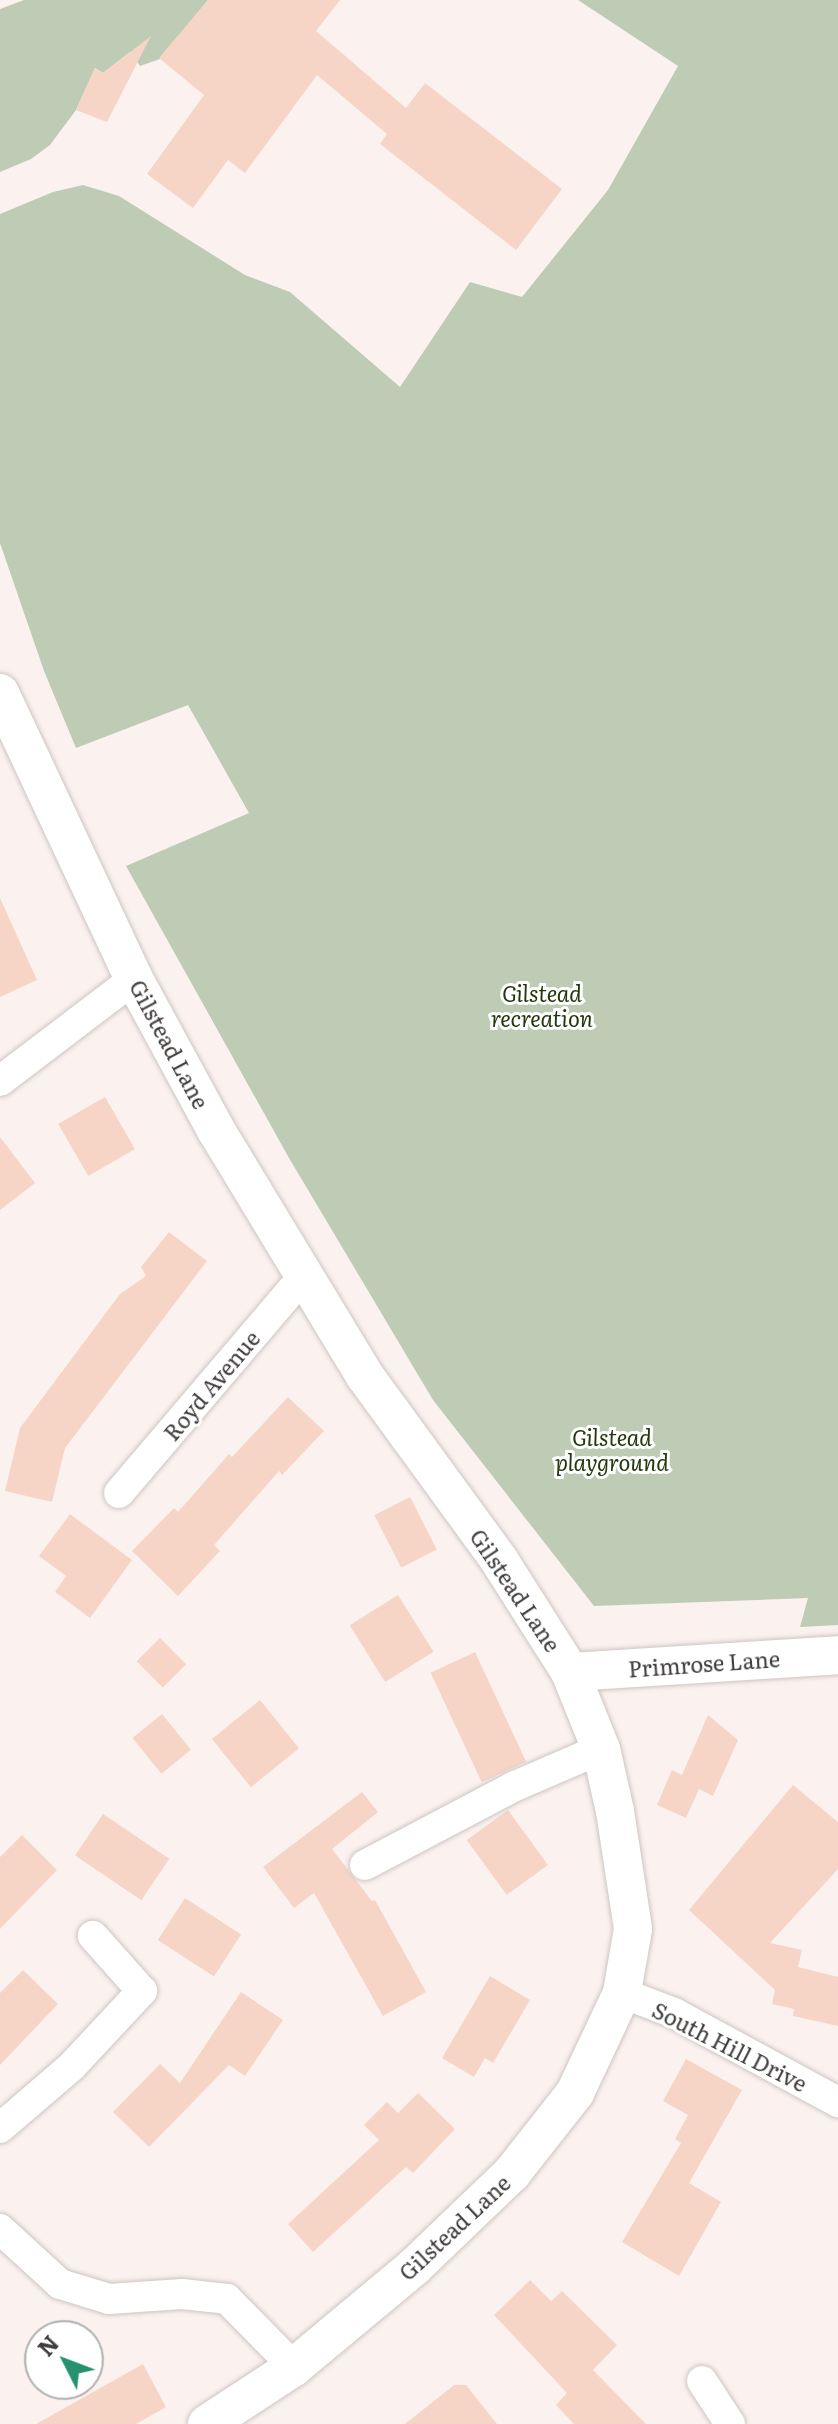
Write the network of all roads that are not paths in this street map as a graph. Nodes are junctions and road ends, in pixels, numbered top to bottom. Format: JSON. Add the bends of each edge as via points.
{"nodes":[{"id":1,"x":0,"y":693,"type":"edge"},
{"id":2,"x":134,"y":979,"type":"junction"},
{"id":3,"x":0,"y":1081,"type":"edge"},
{"id":4,"x":303,"y":1277,"type":"junction"},
{"id":5,"x":119,"y":1493,"type":"dead end"},
{"id":6,"x":838,"y":1655,"type":"edge"},
{"id":7,"x":570,"y":1672,"type":"junction"},
{"id":8,"x":601,"y":1749,"type":"junction"},
{"id":9,"x":365,"y":1865,"type":"dead end"},
{"id":10,"x":93,"y":1936,"type":"dead end"},
{"id":11,"x":622,"y":1993,"type":"junction"},
{"id":12,"x":838,"y":2102,"type":"edge"},
{"id":13,"x":0,"y":2128,"type":"edge"},
{"id":14,"x":0,"y":2229,"type":"edge"},
{"id":15,"x":294,"y":2367,"type":"junction"},
{"id":16,"x":702,"y":2381,"type":"dead end"},
{"id":17,"x":207,"y":2424,"type":"edge"},
{"id":18,"x":730,"y":2424,"type":"edge"}],
"edges":[{"from":1,"to":2,"type":"street","name":"Gilstead Lane"},
{"from":2,"to":3,"type":"street"},
{"from":2,"to":4,"type":"street","name":"Gilstead Lane"},
{"from":4,"to":5,"type":"street","name":"Royd Avenue"},
{"from":4,"to":7,"type":"street","name":"Gilstead Lane","via":[[365,1376],[499,1560]]},
{"from":6,"to":7,"type":"street","name":"Primrose Lane"},
{"from":7,"to":8,"type":"street","name":"Gilstead Lane"},
{"from":8,"to":9,"type":"street","via":[[515,1786]]},
{"from":8,"to":11,"type":"street","name":"Gilstead Lane","via":[[633,1929]]},
{"from":10,"to":13,"type":"street","via":[[142,1991],[72,2066]]},
{"from":11,"to":12,"type":"street","name":"South Hill Drive","via":[[674,2013]]},
{"from":11,"to":15,"type":"street","name":"Gilstead Lane","via":[[575,2093],[512,2173],[414,2267]]},
{"from":14,"to":15,"type":"street","via":[[60,2284],[109,2299],[182,2294],[227,2299]]},
{"from":15,"to":17,"type":"street","name":"Gilstead Lane"},
{"from":16,"to":18,"type":"street"}]}
